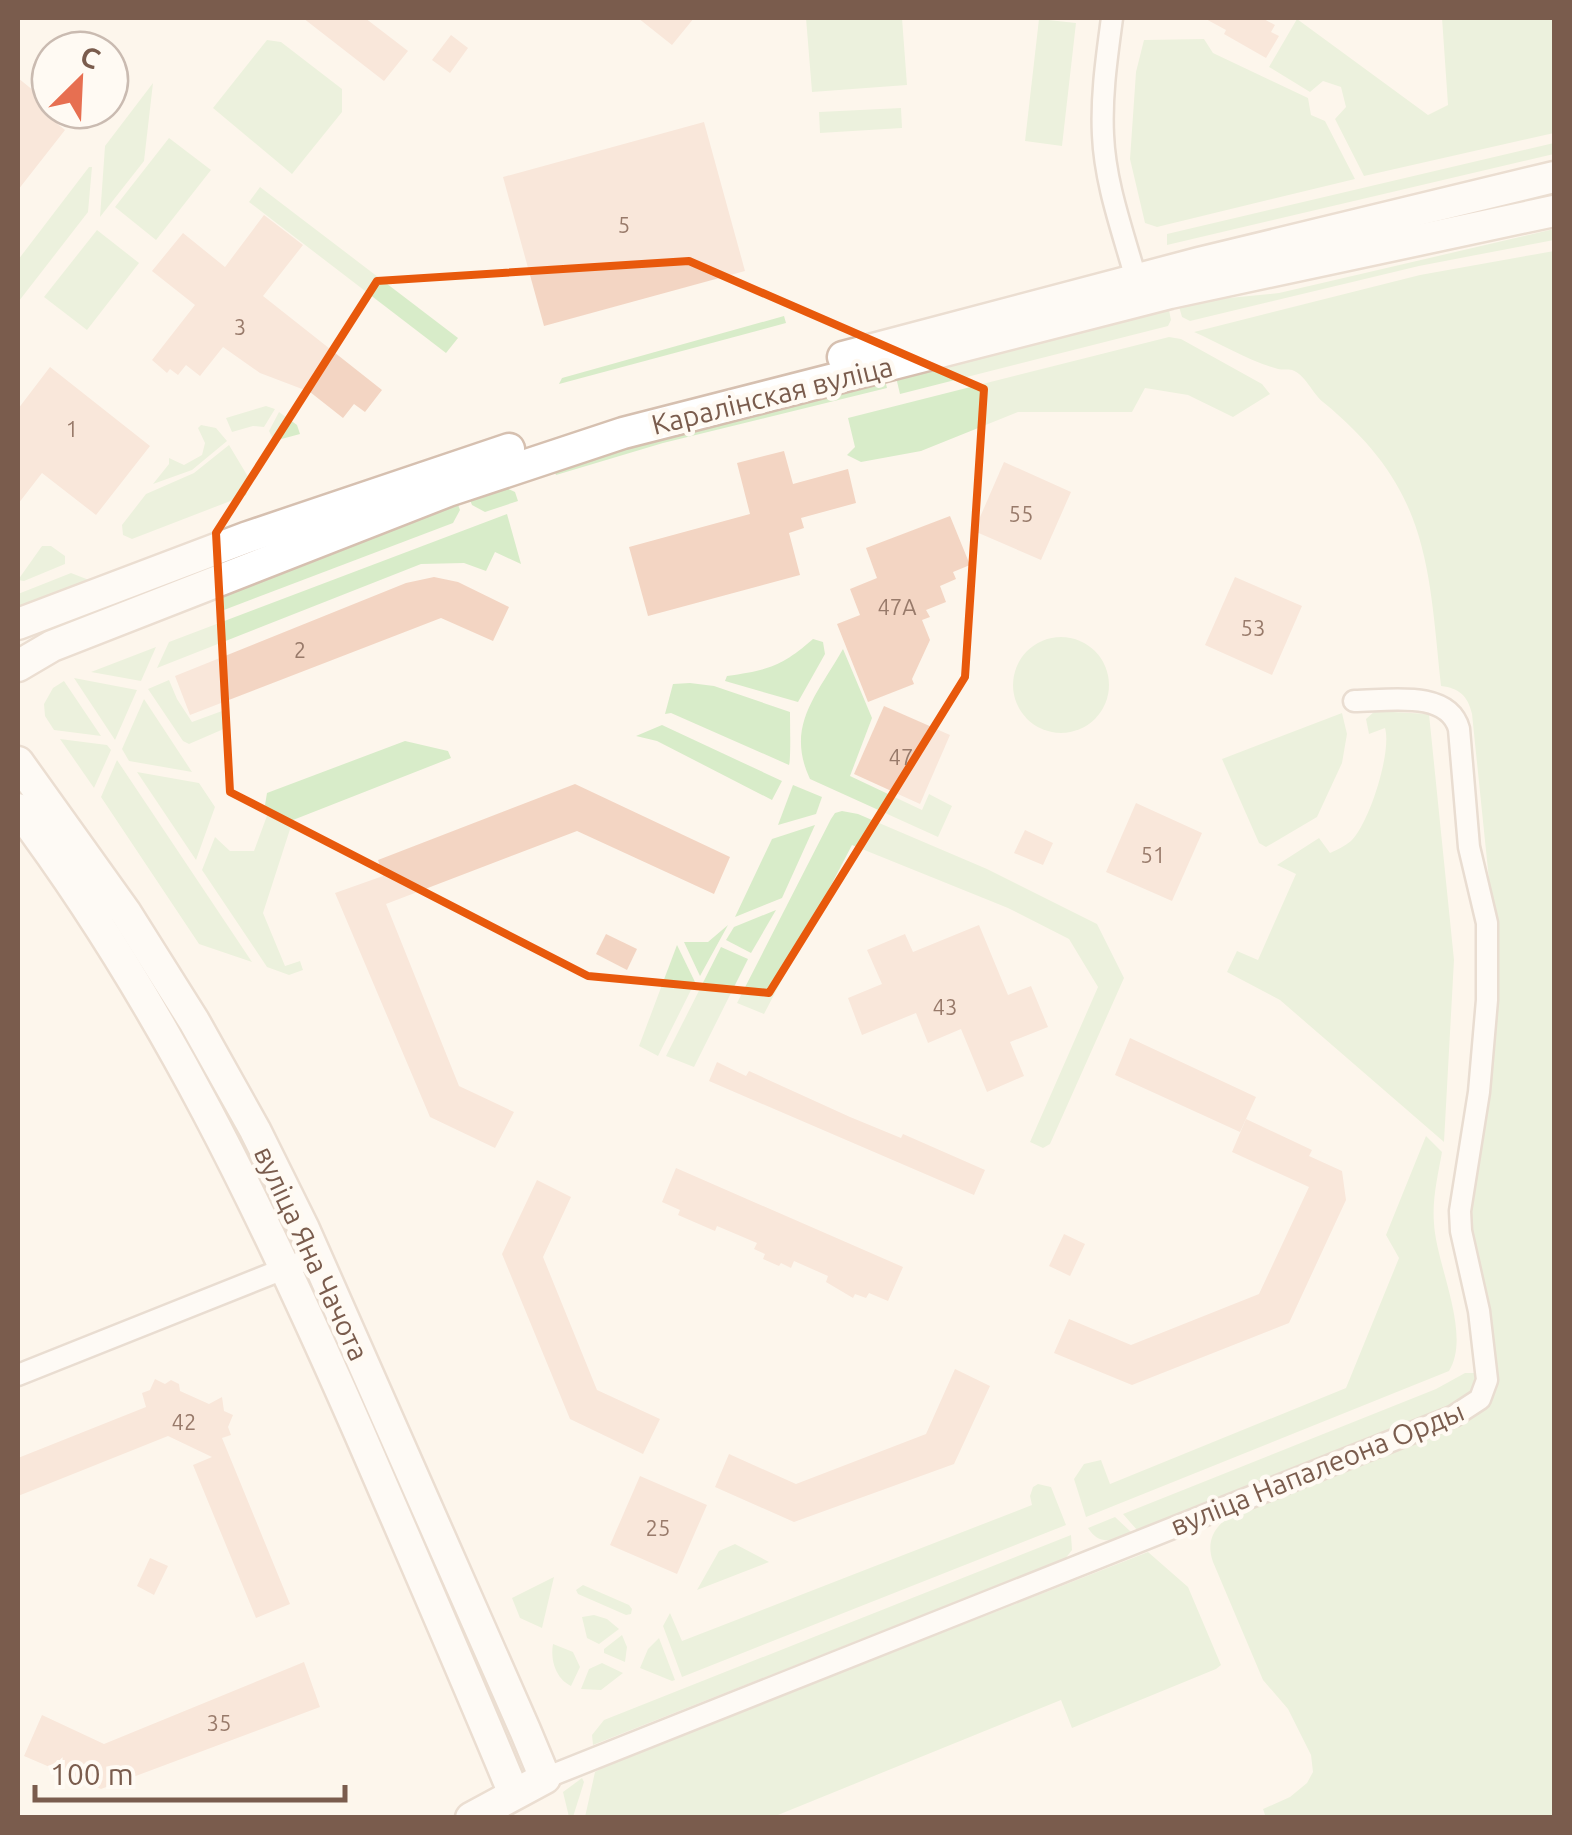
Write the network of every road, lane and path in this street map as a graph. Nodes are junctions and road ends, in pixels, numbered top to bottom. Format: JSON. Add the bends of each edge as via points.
{"nodes":[{"id":1,"x":1112,"y":18,"type":"edge"},
{"id":2,"x":1554,"y":176,"type":"edge"},
{"id":3,"x":1554,"y":211,"type":"edge"},
{"id":4,"x":1140,"y":290,"type":"junction"},
{"id":5,"x":18,"y":624,"type":"edge"},
{"id":6,"x":18,"y":666,"type":"edge"},
{"id":7,"x":1354,"y":702,"type":"dead end"},
{"id":8,"x":18,"y":762,"type":"edge"},
{"id":9,"x":18,"y":809,"type":"edge"},
{"id":10,"x":316,"y":1256,"type":"junction"},
{"id":11,"x":286,"y":1269,"type":"junction"},
{"id":12,"x":18,"y":1375,"type":"edge"},
{"id":13,"x":544,"y":1778,"type":"junction"},
{"id":14,"x":514,"y":1794,"type":"junction"},
{"id":15,"x":471,"y":1818,"type":"edge"}],
"edges":[{"from":1,"to":4,"type":"street","via":[[1103,135]]},
{"from":2,"to":4,"type":"main road","name":"Каралінская вуліца"},
{"from":3,"to":4,"type":"main road","name":"Каралінская вуліца"},
{"from":4,"to":5,"type":"main road","name":"Каралінская вуліца","via":[[626,414],[451,466]]},
{"from":4,"to":6,"type":"main road","name":"Каралінская вуліца","via":[[515,468],[247,567]]},
{"from":7,"to":13,"type":"street","name":"вуліца Напалеона Орды","via":[[1432,704],[1446,708],[1459,730],[1469,847],[1487,923],[1488,1000],[1460,1211],[1484,1341],[1487,1380],[1480,1399],[1454,1416]]},
{"from":8,"to":10,"type":"main road","name":"вуліца Яна Чачота","via":[[194,1020]]},
{"from":9,"to":11,"type":"main road","name":"вуліца Яна Чачота","via":[[197,1088]]},
{"from":10,"to":11,"type":"street"},
{"from":10,"to":13,"type":"main road","name":"вуліца Яна Чачота"},
{"from":11,"to":12,"type":"street"},
{"from":11,"to":14,"type":"main road","name":"вуліца Яна Чачота"},
{"from":13,"to":14,"type":"main road","name":"вуліца Напалеона Орды"},
{"from":14,"to":15,"type":"main road","name":"вуліца Напалеона Орды"}]}
